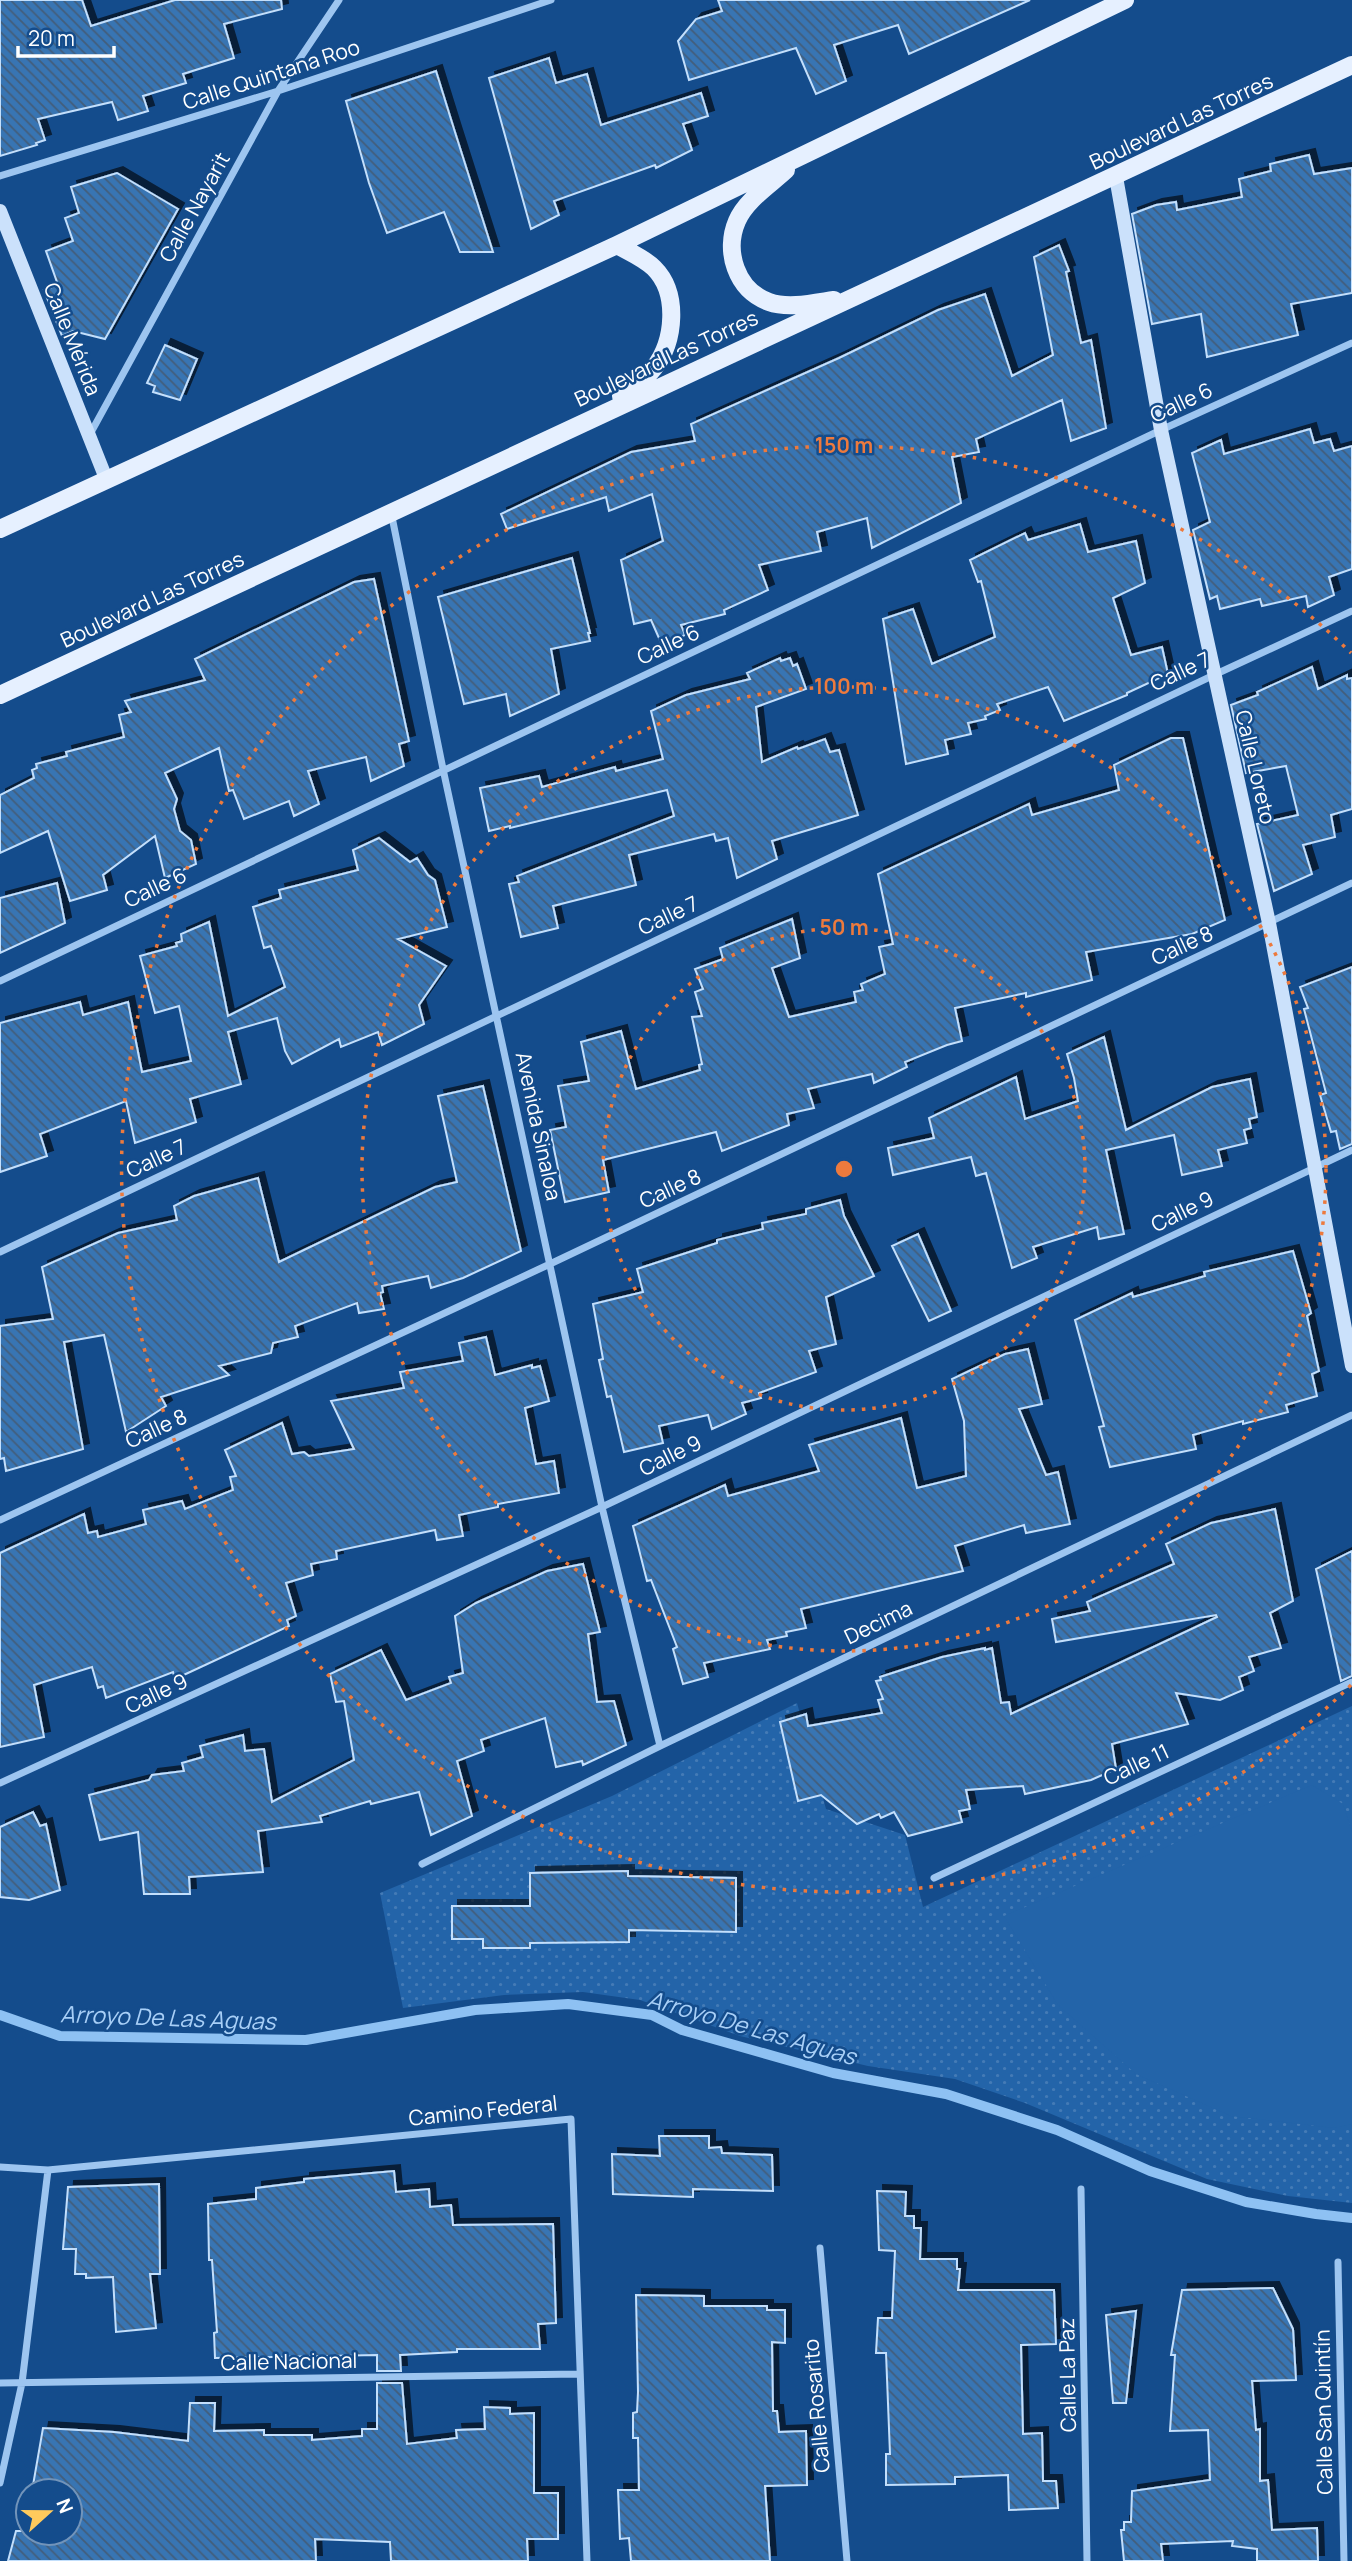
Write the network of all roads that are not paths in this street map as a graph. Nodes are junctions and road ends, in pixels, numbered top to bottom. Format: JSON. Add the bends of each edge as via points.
{"nodes":[{"id":1,"x":339,"y":0,"type":"edge"},
{"id":2,"x":551,"y":0,"type":"edge"},
{"id":3,"x":1125,"y":0,"type":"edge"},
{"id":4,"x":1352,"y":65,"type":"edge"},
{"id":5,"x":278,"y":91,"type":"junction"},
{"id":6,"x":802,"y":156,"type":"junction"},
{"id":7,"x":0,"y":176,"type":"edge"},
{"id":8,"x":1116,"y":177,"type":"junction"},
{"id":9,"x":0,"y":211,"type":"edge"},
{"id":10,"x":617,"y":245,"type":"junction"},
{"id":11,"x":855,"y":296,"type":"junction"},
{"id":12,"x":1352,"y":343,"type":"edge"},
{"id":13,"x":590,"y":419,"type":"junction"},
{"id":14,"x":1161,"y":430,"type":"junction"},
{"id":15,"x":89,"y":436,"type":"junction"},
{"id":16,"x":107,"y":481,"type":"junction"},
{"id":17,"x":391,"y":512,"type":"junction"},
{"id":18,"x":0,"y":529,"type":"edge"},
{"id":19,"x":1352,"y":611,"type":"edge"},
{"id":20,"x":1214,"y":674,"type":"junction"},
{"id":21,"x":0,"y":695,"type":"edge"},
{"id":22,"x":443,"y":769,"type":"junction"},
{"id":23,"x":1352,"y":883,"type":"edge"},
{"id":24,"x":1269,"y":923,"type":"junction"},
{"id":25,"x":0,"y":981,"type":"edge"},
{"id":26,"x":498,"y":1015,"type":"junction"},
{"id":27,"x":1352,"y":1150,"type":"edge"},
{"id":28,"x":1314,"y":1168,"type":"junction"},
{"id":29,"x":0,"y":1252,"type":"edge"},
{"id":30,"x":550,"y":1264,"type":"junction"},
{"id":31,"x":1352,"y":1366,"type":"edge"},
{"id":32,"x":1352,"y":1415,"type":"edge"},
{"id":33,"x":602,"y":1507,"type":"junction"},
{"id":34,"x":0,"y":1520,"type":"edge"},
{"id":35,"x":1352,"y":1682,"type":"edge"},
{"id":36,"x":660,"y":1746,"type":"junction"},
{"id":37,"x":0,"y":1783,"type":"edge"},
{"id":38,"x":422,"y":1864,"type":"dead end"},
{"id":39,"x":934,"y":1878,"type":"dead end"},
{"id":40,"x":0,"y":2166,"type":"edge"},
{"id":41,"x":48,"y":2170,"type":"junction"},
{"id":42,"x":1081,"y":2189,"type":"dead end"},
{"id":43,"x":820,"y":2248,"type":"dead end"},
{"id":44,"x":1338,"y":2262,"type":"dead end"},
{"id":45,"x":579,"y":2374,"type":"junction"},
{"id":46,"x":0,"y":2383,"type":"edge"},
{"id":47,"x":22,"y":2383,"type":"junction"},
{"id":48,"x":0,"y":2483,"type":"edge"},
{"id":49,"x":587,"y":2561,"type":"edge"},
{"id":50,"x":847,"y":2561,"type":"edge"},
{"id":51,"x":1087,"y":2561,"type":"edge"},
{"id":52,"x":1344,"y":2561,"type":"edge"}],
"edges":[{"from":1,"to":5,"type":"street","name":"Calle Nayarit"},
{"from":2,"to":5,"type":"street","name":"Calle Quintana Roo"},
{"from":3,"to":6,"type":"main road"},
{"from":4,"to":8,"type":"main road","name":"Boulevard Las Torres"},
{"from":5,"to":7,"type":"street","name":"Calle Quintana Roo"},
{"from":5,"to":15,"type":"street","name":"Calle Nayarit"},
{"from":6,"to":10,"type":"main road"},
{"from":6,"to":11,"type":"main road","via":[[738,218],[731,260],[743,282],[769,302],[787,305]]},
{"from":8,"to":11,"type":"main road","name":"Boulevard Las Torres"},
{"from":8,"to":14,"type":"street","name":"Calle Loreto"},
{"from":9,"to":15,"type":"street","name":"Calle Mérida"},
{"from":10,"to":13,"type":"main road","via":[[653,267],[664,281],[671,302],[671,330],[654,369]]},
{"from":10,"to":16,"type":"main road"},
{"from":11,"to":13,"type":"main road","name":"Boulevard Las Torres"},
{"from":12,"to":14,"type":"street","name":"Calle 6"},
{"from":13,"to":17,"type":"main road","name":"Boulevard Las Torres"},
{"from":14,"to":20,"type":"street","name":"Calle Loreto"},
{"from":14,"to":22,"type":"street","name":"Calle 6"},
{"from":15,"to":16,"type":"street","name":"Calle Mérida"},
{"from":16,"to":18,"type":"main road"},
{"from":17,"to":21,"type":"main road","name":"Boulevard Las Torres"},
{"from":17,"to":22,"type":"street","name":"Avenida Sinaloa"},
{"from":19,"to":20,"type":"street","name":"Calle 7"},
{"from":20,"to":24,"type":"street","name":"Calle Loreto"},
{"from":20,"to":26,"type":"street","name":"Calle 7"},
{"from":22,"to":25,"type":"street","name":"Calle 6"},
{"from":22,"to":26,"type":"street","name":"Avenida Sinaloa"},
{"from":23,"to":24,"type":"street","name":"Calle 8"},
{"from":24,"to":28,"type":"street","name":"Calle Loreto"},
{"from":24,"to":30,"type":"street","name":"Calle 8"},
{"from":26,"to":29,"type":"street","name":"Calle 7"},
{"from":26,"to":30,"type":"street","name":"Avenida Sinaloa"},
{"from":27,"to":28,"type":"street","name":"Calle 9"},
{"from":28,"to":31,"type":"street","name":"Calle Loreto"},
{"from":28,"to":33,"type":"street","name":"Calle 9"},
{"from":30,"to":33,"type":"street","name":"Avenida Sinaloa"},
{"from":30,"to":34,"type":"street","name":"Calle 8"},
{"from":32,"to":36,"type":"street","name":"Decima"},
{"from":33,"to":36,"type":"street","name":"Avenida Sinaloa"},
{"from":33,"to":37,"type":"street","name":"Calle 9"},
{"from":35,"to":39,"type":"street","name":"Calle 11"},
{"from":36,"to":38,"type":"street","name":"Decima"},
{"from":40,"to":41,"type":"street","name":"Camino Federal"},
{"from":41,"to":45,"type":"street","name":"Camino Federal","via":[[571,2119]]},
{"from":41,"to":47,"type":"street"},
{"from":42,"to":51,"type":"street","name":"Calle La Paz"},
{"from":43,"to":50,"type":"street","name":"Calle Rosarito"},
{"from":44,"to":52,"type":"street","name":"Calle San Quintín"},
{"from":45,"to":47,"type":"street","name":"Calle Nacional"},
{"from":45,"to":49,"type":"street","name":"Camino Federal"},
{"from":46,"to":47,"type":"street","name":"Calle Nacional"},
{"from":47,"to":48,"type":"street"}]}
